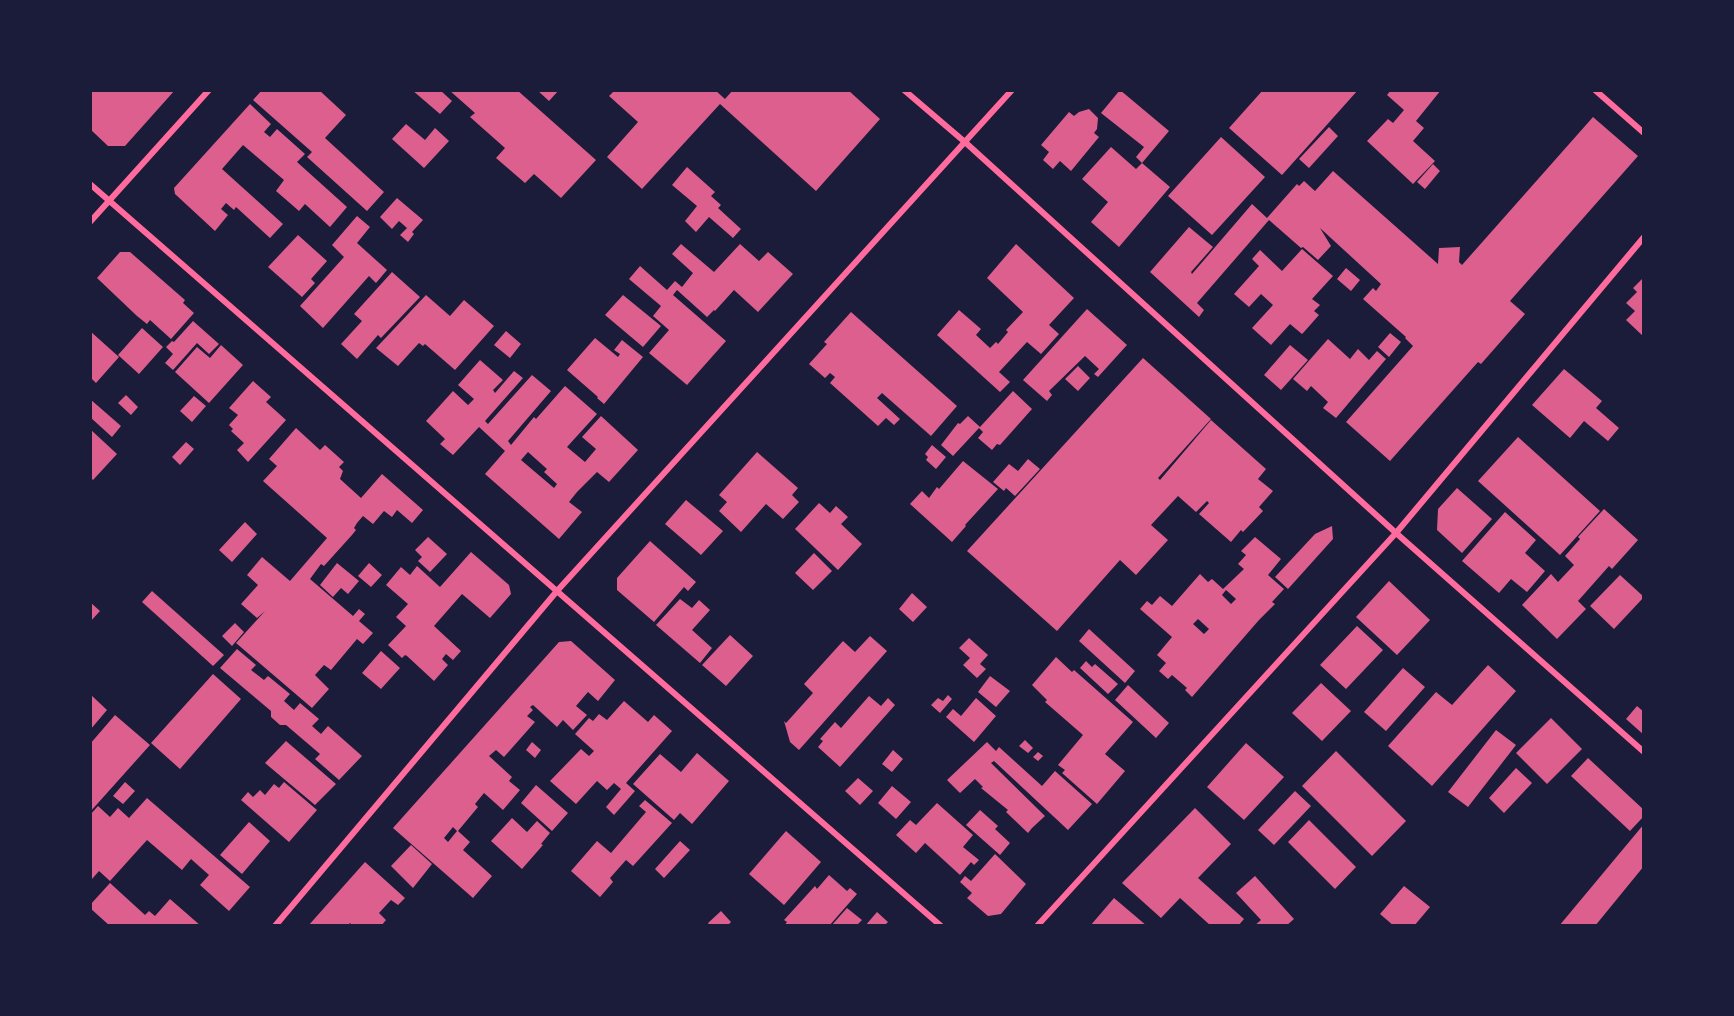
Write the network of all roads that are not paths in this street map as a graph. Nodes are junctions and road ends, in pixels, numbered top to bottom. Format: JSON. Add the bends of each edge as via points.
{"nodes":[{"id":1,"x":209,"y":90,"type":"edge"},
{"id":2,"x":904,"y":90,"type":"edge"},
{"id":3,"x":1012,"y":90,"type":"edge"},
{"id":4,"x":1595,"y":90,"type":"edge"},
{"id":5,"x":1644,"y":133,"type":"edge"},
{"id":6,"x":966,"y":142,"type":"junction"},
{"id":7,"x":90,"y":184,"type":"edge"},
{"id":8,"x":109,"y":201,"type":"junction"},
{"id":9,"x":90,"y":222,"type":"edge"},
{"id":10,"x":1644,"y":237,"type":"edge"},
{"id":11,"x":1396,"y":533,"type":"junction"},
{"id":12,"x":557,"y":591,"type":"junction"},
{"id":13,"x":1644,"y":752,"type":"edge"},
{"id":14,"x":275,"y":926,"type":"edge"},
{"id":15,"x":941,"y":926,"type":"edge"},
{"id":16,"x":1037,"y":926,"type":"edge"}],
"edges":[{"from":1,"to":8,"type":"street"},
{"from":2,"to":6,"type":"street"},
{"from":3,"to":6,"type":"street"},
{"from":4,"to":5,"type":"street"},
{"from":6,"to":11,"type":"street"},
{"from":6,"to":12,"type":"street"},
{"from":7,"to":8,"type":"street"},
{"from":8,"to":9,"type":"street"},
{"from":8,"to":12,"type":"street"},
{"from":10,"to":11,"type":"street"},
{"from":11,"to":13,"type":"street"},
{"from":11,"to":16,"type":"street"},
{"from":12,"to":14,"type":"street"},
{"from":12,"to":15,"type":"street"}]}
